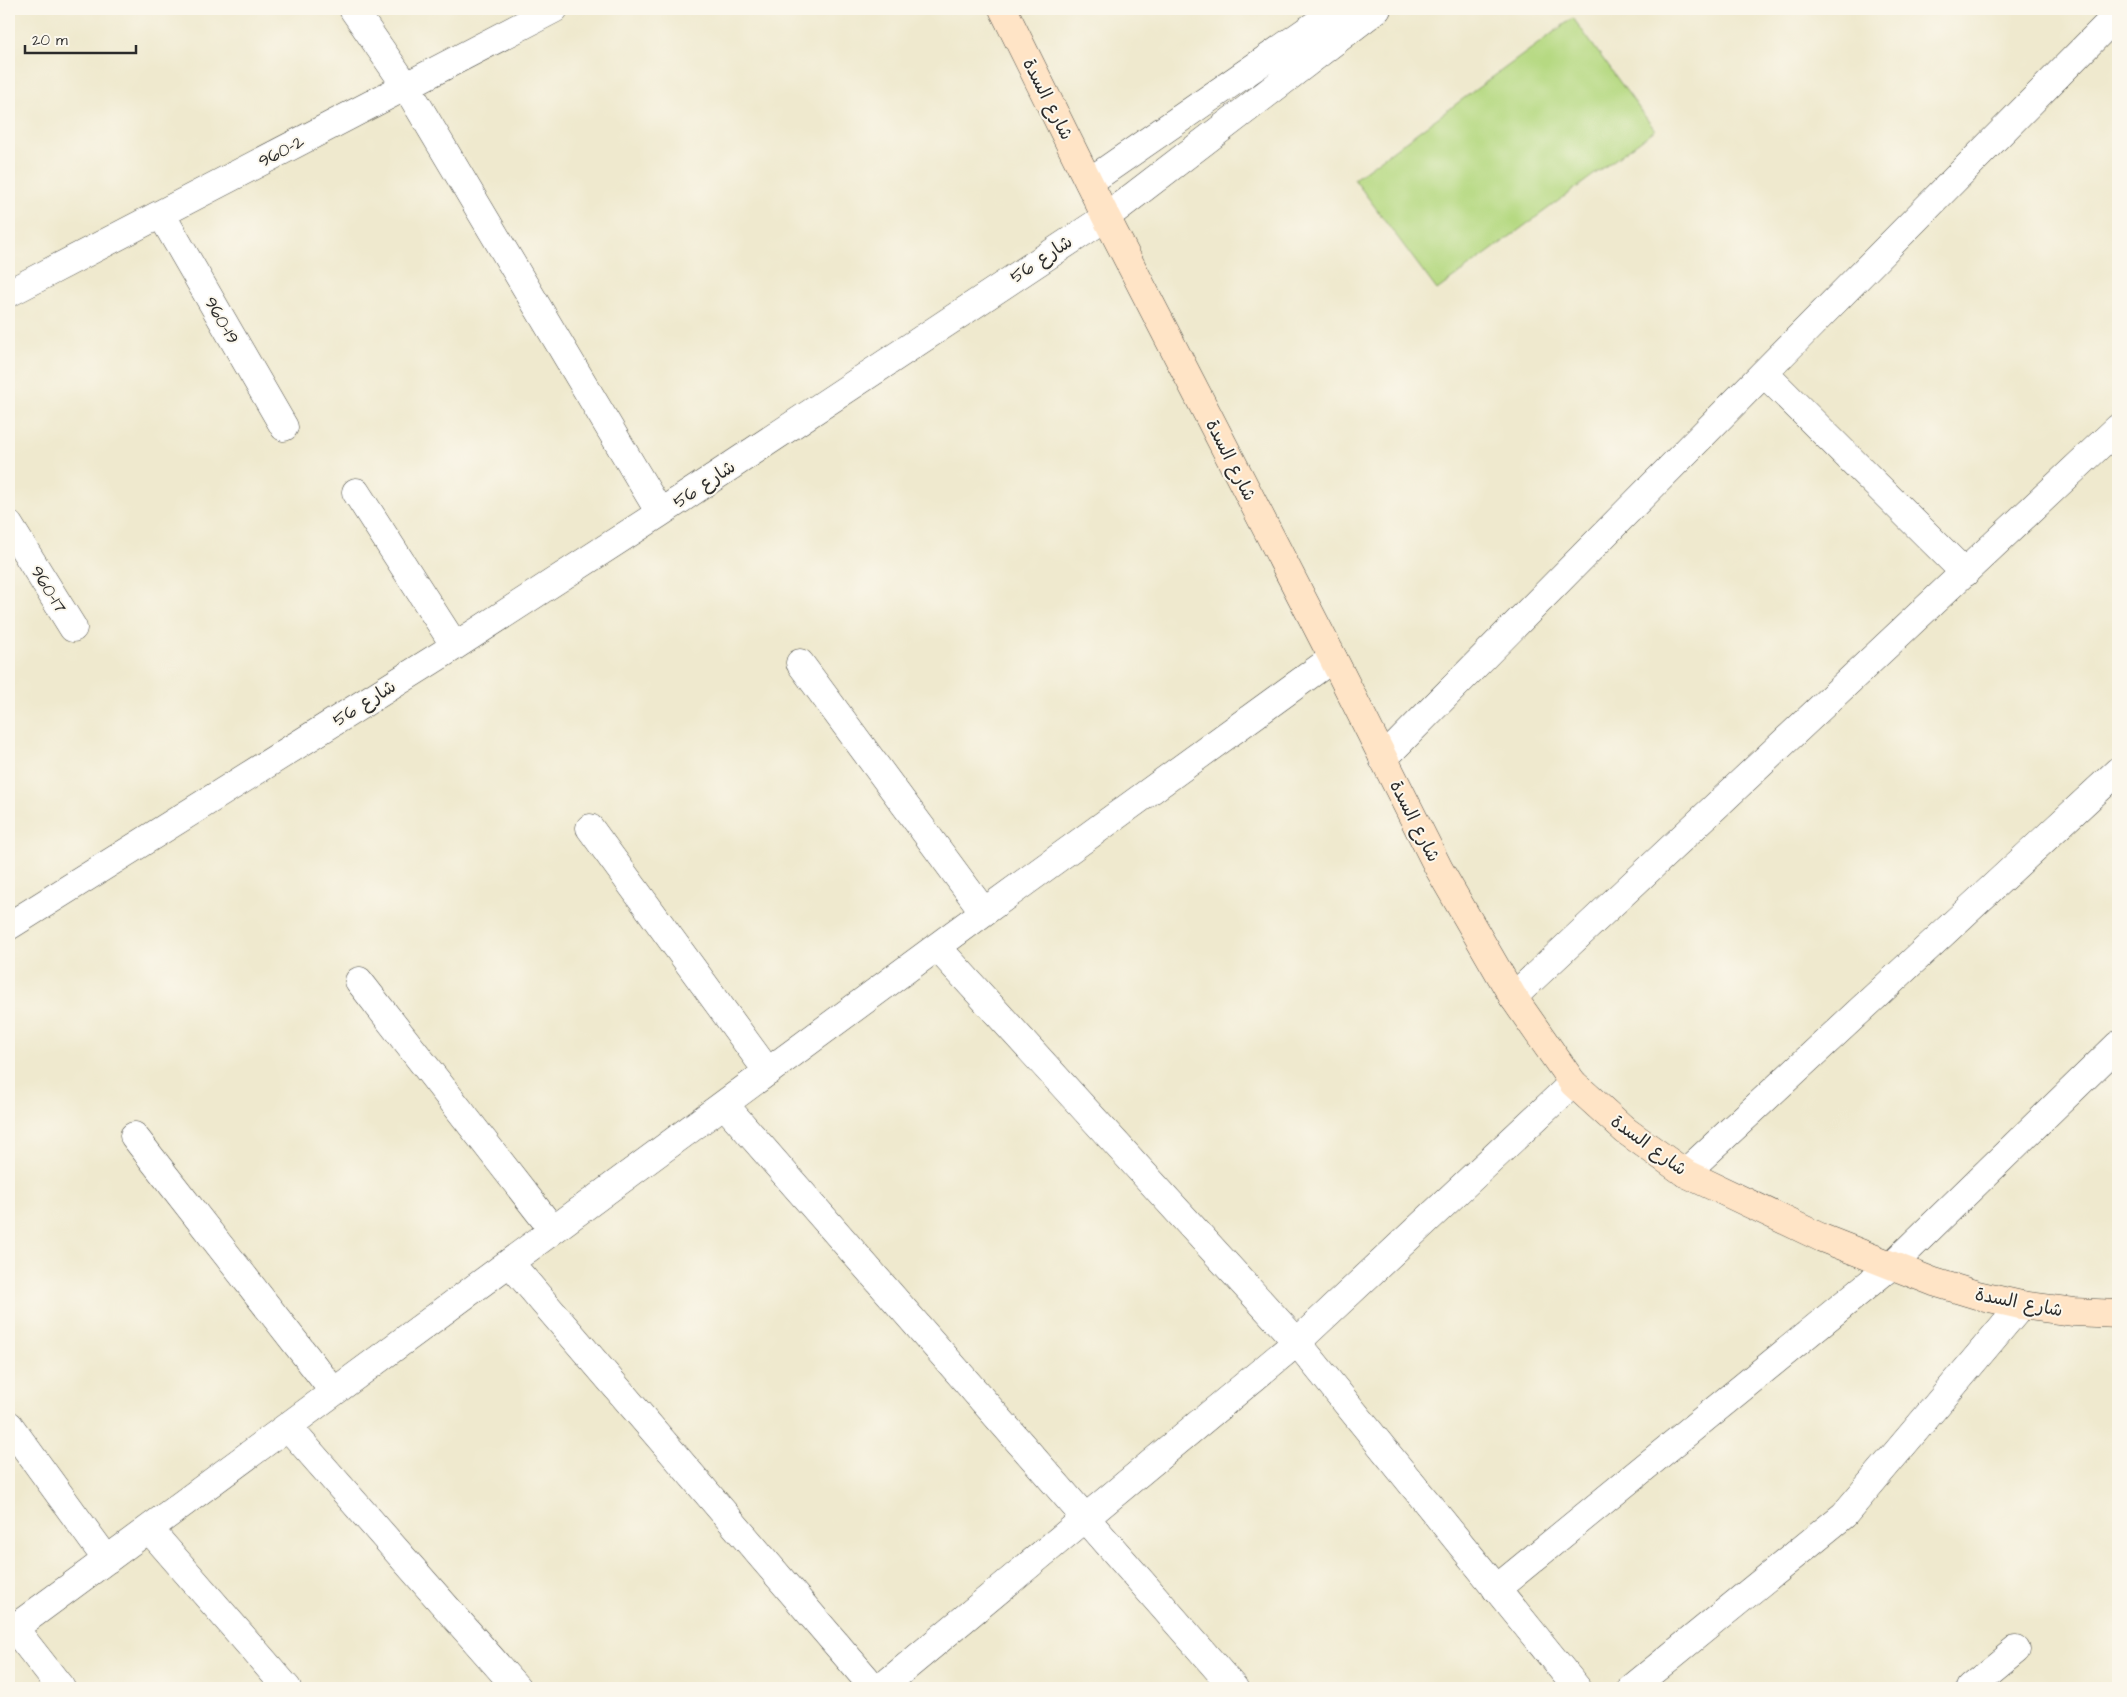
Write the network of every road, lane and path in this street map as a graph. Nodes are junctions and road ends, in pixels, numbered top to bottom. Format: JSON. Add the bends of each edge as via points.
{"nodes":[{"id":1,"x":353,"y":9,"type":"edge"},
{"id":2,"x":554,"y":9,"type":"edge"},
{"id":3,"x":1003,"y":9,"type":"edge"},
{"id":4,"x":1377,"y":9,"type":"edge"},
{"id":5,"x":1334,"y":10,"type":"edge"},
{"id":6,"x":2118,"y":14,"type":"edge"},
{"id":7,"x":406,"y":86,"type":"junction"},
{"id":8,"x":1089,"y":182,"type":"junction"},
{"id":9,"x":161,"y":214,"type":"junction"},
{"id":10,"x":1106,"y":216,"type":"junction"},
{"id":11,"x":9,"y":293,"type":"edge"},
{"id":12,"x":1764,"y":373,"type":"junction"},
{"id":13,"x":284,"y":427,"type":"dead end"},
{"id":14,"x":2118,"y":428,"type":"edge"},
{"id":15,"x":356,"y":492,"type":"dead end"},
{"id":16,"x":660,"y":513,"type":"junction"},
{"id":17,"x":9,"y":525,"type":"edge"},
{"id":18,"x":1965,"y":573,"type":"junction"},
{"id":19,"x":73,"y":628,"type":"dead end"},
{"id":20,"x":455,"y":646,"type":"junction"},
{"id":21,"x":1333,"y":658,"type":"junction"},
{"id":22,"x":800,"y":663,"type":"dead end"},
{"id":23,"x":1384,"y":759,"type":"junction"},
{"id":24,"x":2118,"y":771,"type":"edge"},
{"id":25,"x":590,"y":828,"type":"dead end"},
{"id":26,"x":984,"y":912,"type":"junction"},
{"id":27,"x":9,"y":926,"type":"edge"},
{"id":28,"x":937,"y":947,"type":"junction"},
{"id":29,"x":359,"y":981,"type":"dead end"},
{"id":30,"x":1513,"y":997,"type":"junction"},
{"id":31,"x":2118,"y":1045,"type":"edge"},
{"id":32,"x":768,"y":1072,"type":"junction"},
{"id":33,"x":1573,"y":1083,"type":"junction"},
{"id":34,"x":724,"y":1104,"type":"junction"},
{"id":35,"x":134,"y":1136,"type":"dead end"},
{"id":36,"x":1685,"y":1173,"type":"junction"},
{"id":37,"x":553,"y":1230,"type":"junction"},
{"id":38,"x":510,"y":1263,"type":"junction"},
{"id":39,"x":1892,"y":1266,"type":"junction"},
{"id":40,"x":2021,"y":1305,"type":"junction"},
{"id":41,"x":2118,"y":1314,"type":"edge"},
{"id":42,"x":1297,"y":1342,"type":"junction"},
{"id":43,"x":334,"y":1392,"type":"junction"},
{"id":44,"x":9,"y":1425,"type":"edge"},
{"id":45,"x":288,"y":1427,"type":"junction"},
{"id":46,"x":1086,"y":1519,"type":"junction"},
{"id":47,"x":149,"y":1529,"type":"junction"},
{"id":48,"x":107,"y":1560,"type":"junction"},
{"id":49,"x":1496,"y":1589,"type":"junction"},
{"id":50,"x":11,"y":1630,"type":"edge"},
{"id":51,"x":2016,"y":1650,"type":"dead end"},
{"id":52,"x":61,"y":1688,"type":"edge"},
{"id":53,"x":286,"y":1688,"type":"edge"},
{"id":54,"x":517,"y":1688,"type":"edge"},
{"id":55,"x":874,"y":1688,"type":"edge"},
{"id":56,"x":881,"y":1688,"type":"edge"},
{"id":57,"x":1234,"y":1688,"type":"edge"},
{"id":58,"x":1577,"y":1688,"type":"edge"},
{"id":59,"x":1632,"y":1688,"type":"edge"},
{"id":60,"x":1970,"y":1688,"type":"edge"}],
"edges":[{"from":1,"to":7,"type":"street"},
{"from":2,"to":7,"type":"street","name":"960-2"},
{"from":3,"to":8,"type":"street","name":"شارع السدة"},
{"from":4,"to":10,"type":"street","name":"شارع 56"},
{"from":5,"to":8,"type":"street"},
{"from":6,"to":12,"type":"street"},
{"from":7,"to":9,"type":"street","name":"960-2"},
{"from":7,"to":16,"type":"street"},
{"from":8,"to":10,"type":"street","name":"شارع السدة"},
{"from":9,"to":11,"type":"street","name":"960-2"},
{"from":9,"to":13,"type":"street","name":"960-19"},
{"from":10,"to":16,"type":"street","name":"شارع 56"},
{"from":10,"to":21,"type":"street","name":"شارع السدة"},
{"from":12,"to":18,"type":"street"},
{"from":12,"to":23,"type":"street"},
{"from":14,"to":18,"type":"street"},
{"from":15,"to":20,"type":"street"},
{"from":16,"to":20,"type":"street","name":"شارع 56"},
{"from":17,"to":19,"type":"street","name":"960-17"},
{"from":18,"to":30,"type":"street"},
{"from":20,"to":27,"type":"street","name":"شارع 56"},
{"from":21,"to":23,"type":"street","name":"شارع السدة"},
{"from":21,"to":26,"type":"street"},
{"from":22,"to":26,"type":"street"},
{"from":23,"to":30,"type":"street","name":"شارع السدة","via":[[1439,869]]},
{"from":24,"to":36,"type":"street"},
{"from":25,"to":32,"type":"street"},
{"from":26,"to":28,"type":"street"},
{"from":28,"to":32,"type":"street"},
{"from":28,"to":42,"type":"street"},
{"from":29,"to":37,"type":"street"},
{"from":30,"to":33,"type":"street","name":"شارع السدة"},
{"from":31,"to":39,"type":"street"},
{"from":32,"to":34,"type":"street"},
{"from":33,"to":36,"type":"street","name":"شارع السدة","via":[[1626,1131]]},
{"from":33,"to":42,"type":"street"},
{"from":34,"to":37,"type":"street"},
{"from":34,"to":46,"type":"street"},
{"from":35,"to":43,"type":"street"},
{"from":36,"to":39,"type":"street","name":"شارع السدة","via":[[1822,1238]]},
{"from":37,"to":38,"type":"street"},
{"from":38,"to":43,"type":"street"},
{"from":38,"to":55,"type":"street"},
{"from":39,"to":40,"type":"street","name":"شارع السدة","via":[[1977,1295]]},
{"from":39,"to":49,"type":"street"},
{"from":40,"to":41,"type":"street","name":"شارع السدة"},
{"from":40,"to":59,"type":"street","via":[[1844,1515]]},
{"from":42,"to":46,"type":"street"},
{"from":42,"to":49,"type":"street"},
{"from":43,"to":45,"type":"street"},
{"from":44,"to":48,"type":"street"},
{"from":45,"to":47,"type":"street"},
{"from":45,"to":54,"type":"street"},
{"from":46,"to":56,"type":"street"},
{"from":46,"to":57,"type":"street"},
{"from":47,"to":48,"type":"street"},
{"from":47,"to":53,"type":"street"},
{"from":48,"to":50,"type":"street"},
{"from":49,"to":58,"type":"street"},
{"from":50,"to":52,"type":"street"},
{"from":51,"to":60,"type":"street"}]}
